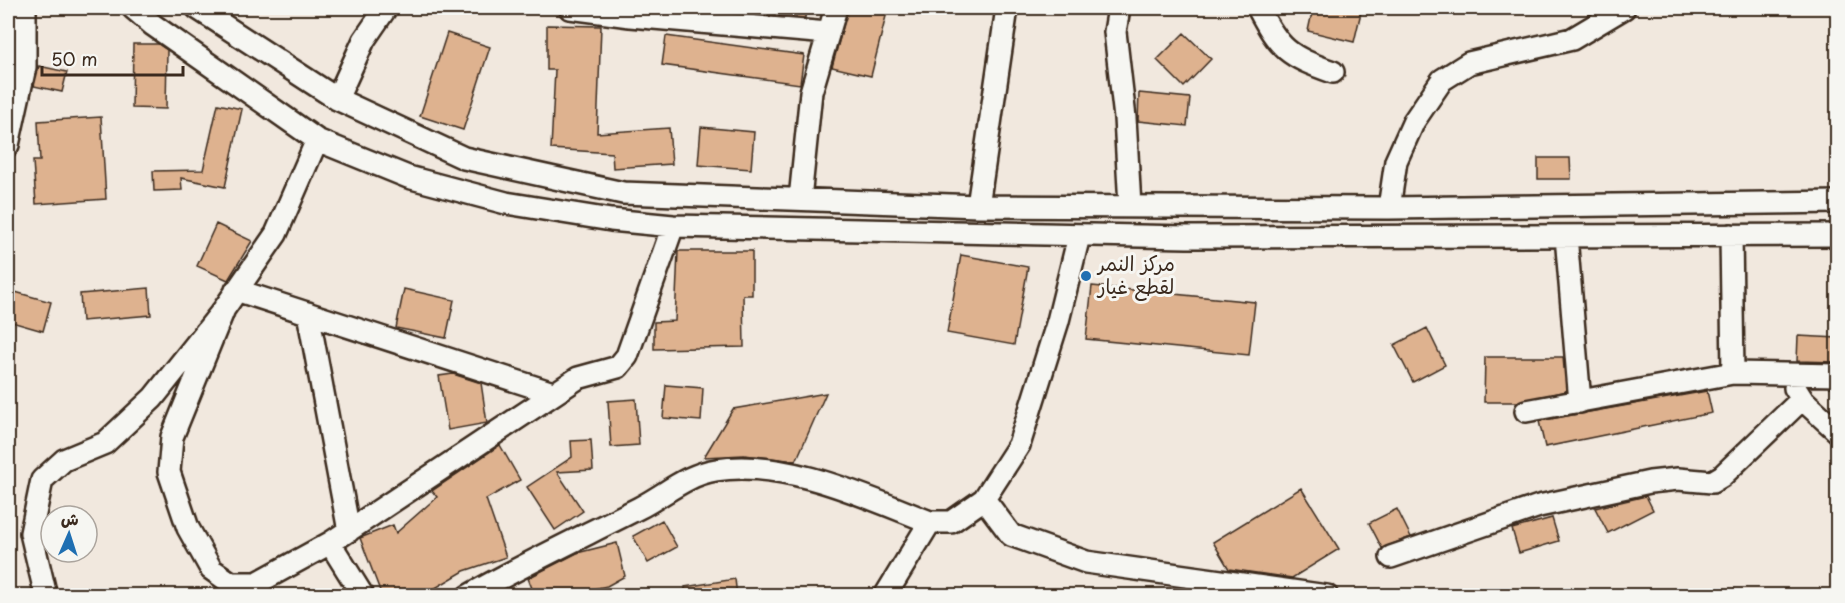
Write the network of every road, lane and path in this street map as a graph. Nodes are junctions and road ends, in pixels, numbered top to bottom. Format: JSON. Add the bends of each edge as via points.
{"nodes":[{"id":1,"x":25,"y":8,"type":"edge"},
{"id":2,"x":133,"y":8,"type":"edge"},
{"id":3,"x":197,"y":8,"type":"edge"},
{"id":4,"x":386,"y":8,"type":"edge"},
{"id":5,"x":570,"y":8,"type":"edge"},
{"id":6,"x":836,"y":8,"type":"edge"},
{"id":7,"x":1007,"y":8,"type":"edge"},
{"id":8,"x":1119,"y":8,"type":"edge"},
{"id":9,"x":1258,"y":8,"type":"edge"},
{"id":10,"x":1624,"y":8,"type":"edge"},
{"id":11,"x":828,"y":33,"type":"junction"},
{"id":12,"x":1333,"y":72,"type":"dead end"},
{"id":13,"x":337,"y":99,"type":"junction"},
{"id":14,"x":317,"y":140,"type":"junction"},
{"id":15,"x":8,"y":144,"type":"edge"},
{"id":16,"x":800,"y":200,"type":"junction"},
{"id":17,"x":1838,"y":202,"type":"edge"},
{"id":18,"x":1187,"y":205,"type":"junction"},
{"id":19,"x":978,"y":206,"type":"junction"},
{"id":20,"x":1130,"y":206,"type":"junction"},
{"id":21,"x":1389,"y":208,"type":"junction"},
{"id":22,"x":673,"y":226,"type":"junction"},
{"id":23,"x":1838,"y":234,"type":"edge"},
{"id":24,"x":1079,"y":236,"type":"junction"},
{"id":25,"x":1566,"y":236,"type":"junction"},
{"id":26,"x":1731,"y":236,"type":"junction"},
{"id":27,"x":1187,"y":237,"type":"junction"},
{"id":28,"x":236,"y":290,"type":"junction"},
{"id":29,"x":224,"y":309,"type":"junction"},
{"id":30,"x":308,"y":314,"type":"junction"},
{"id":31,"x":1792,"y":372,"type":"junction"},
{"id":32,"x":1732,"y":373,"type":"junction"},
{"id":33,"x":1838,"y":375,"type":"edge"},
{"id":34,"x":553,"y":393,"type":"junction"},
{"id":35,"x":1802,"y":399,"type":"junction"},
{"id":36,"x":1580,"y":402,"type":"junction"},
{"id":37,"x":1526,"y":411,"type":"dead end"},
{"id":38,"x":1838,"y":432,"type":"edge"},
{"id":39,"x":984,"y":499,"type":"junction"},
{"id":40,"x":930,"y":522,"type":"junction"},
{"id":41,"x":349,"y":531,"type":"junction"},
{"id":42,"x":330,"y":543,"type":"junction"},
{"id":43,"x":1391,"y":557,"type":"dead end"},
{"id":44,"x":46,"y":596,"type":"edge"},
{"id":45,"x":363,"y":596,"type":"edge"},
{"id":46,"x":468,"y":596,"type":"edge"},
{"id":47,"x":885,"y":596,"type":"edge"},
{"id":48,"x":1327,"y":596,"type":"edge"}],
"edges":[{"from":1,"to":15,"type":"street","via":[[25,67]]},
{"from":2,"to":14,"type":"street"},
{"from":3,"to":13,"type":"street"},
{"from":4,"to":13,"type":"street","via":[[364,40]]},
{"from":5,"to":11,"type":"street"},
{"from":6,"to":11,"type":"street"},
{"from":7,"to":19,"type":"street"},
{"from":8,"to":20,"type":"street","via":[[1115,32]]},
{"from":9,"to":12,"type":"street","via":[[1280,46],[1301,61]]},
{"from":10,"to":21,"type":"street","via":[[1572,39],[1469,63],[1442,80],[1414,121],[1396,161]]},
{"from":11,"to":16,"type":"street","via":[[811,92]]},
{"from":13,"to":16,"type":"street","via":[[464,158],[623,193]]},
{"from":14,"to":22,"type":"street","via":[[408,177],[506,203]]},
{"from":14,"to":28,"type":"street","via":[[276,234]]},
{"from":16,"to":19,"type":"street"},
{"from":17,"to":21,"type":"street"},
{"from":18,"to":20,"type":"street"},
{"from":18,"to":21,"type":"street"},
{"from":18,"to":27,"type":"street"},
{"from":19,"to":20,"type":"street"},
{"from":22,"to":24,"type":"street"},
{"from":22,"to":34,"type":"street","via":[[627,356],[618,367],[578,378]]},
{"from":23,"to":26,"type":"street"},
{"from":24,"to":27,"type":"street"},
{"from":24,"to":39,"type":"street","via":[[1058,321],[1019,446]]},
{"from":25,"to":26,"type":"street"},
{"from":25,"to":27,"type":"street"},
{"from":25,"to":36,"type":"street"},
{"from":26,"to":32,"type":"street"},
{"from":28,"to":29,"type":"street"},
{"from":28,"to":30,"type":"street"},
{"from":29,"to":42,"type":"street","via":[[172,436],[169,472],[188,528],[212,568],[231,583],[257,583]]},
{"from":29,"to":44,"type":"street","via":[[153,399],[105,443],[64,460],[42,480],[32,533]]},
{"from":30,"to":34,"type":"street"},
{"from":30,"to":41,"type":"street"},
{"from":31,"to":32,"type":"street"},
{"from":31,"to":33,"type":"street"},
{"from":31,"to":35,"type":"street","via":[[1794,387]]},
{"from":32,"to":36,"type":"street"},
{"from":34,"to":41,"type":"street"},
{"from":35,"to":38,"type":"street"},
{"from":35,"to":43,"type":"street","via":[[1712,482],[1650,482],[1539,506]]},
{"from":36,"to":37,"type":"street"},
{"from":39,"to":40,"type":"street","via":[[951,522]]},
{"from":39,"to":48,"type":"street","via":[[1011,535],[1086,562]]},
{"from":40,"to":46,"type":"street","via":[[827,481],[751,469],[716,470],[689,477],[642,506]]},
{"from":40,"to":47,"type":"street"},
{"from":41,"to":42,"type":"street"},
{"from":42,"to":45,"type":"street"}]}
